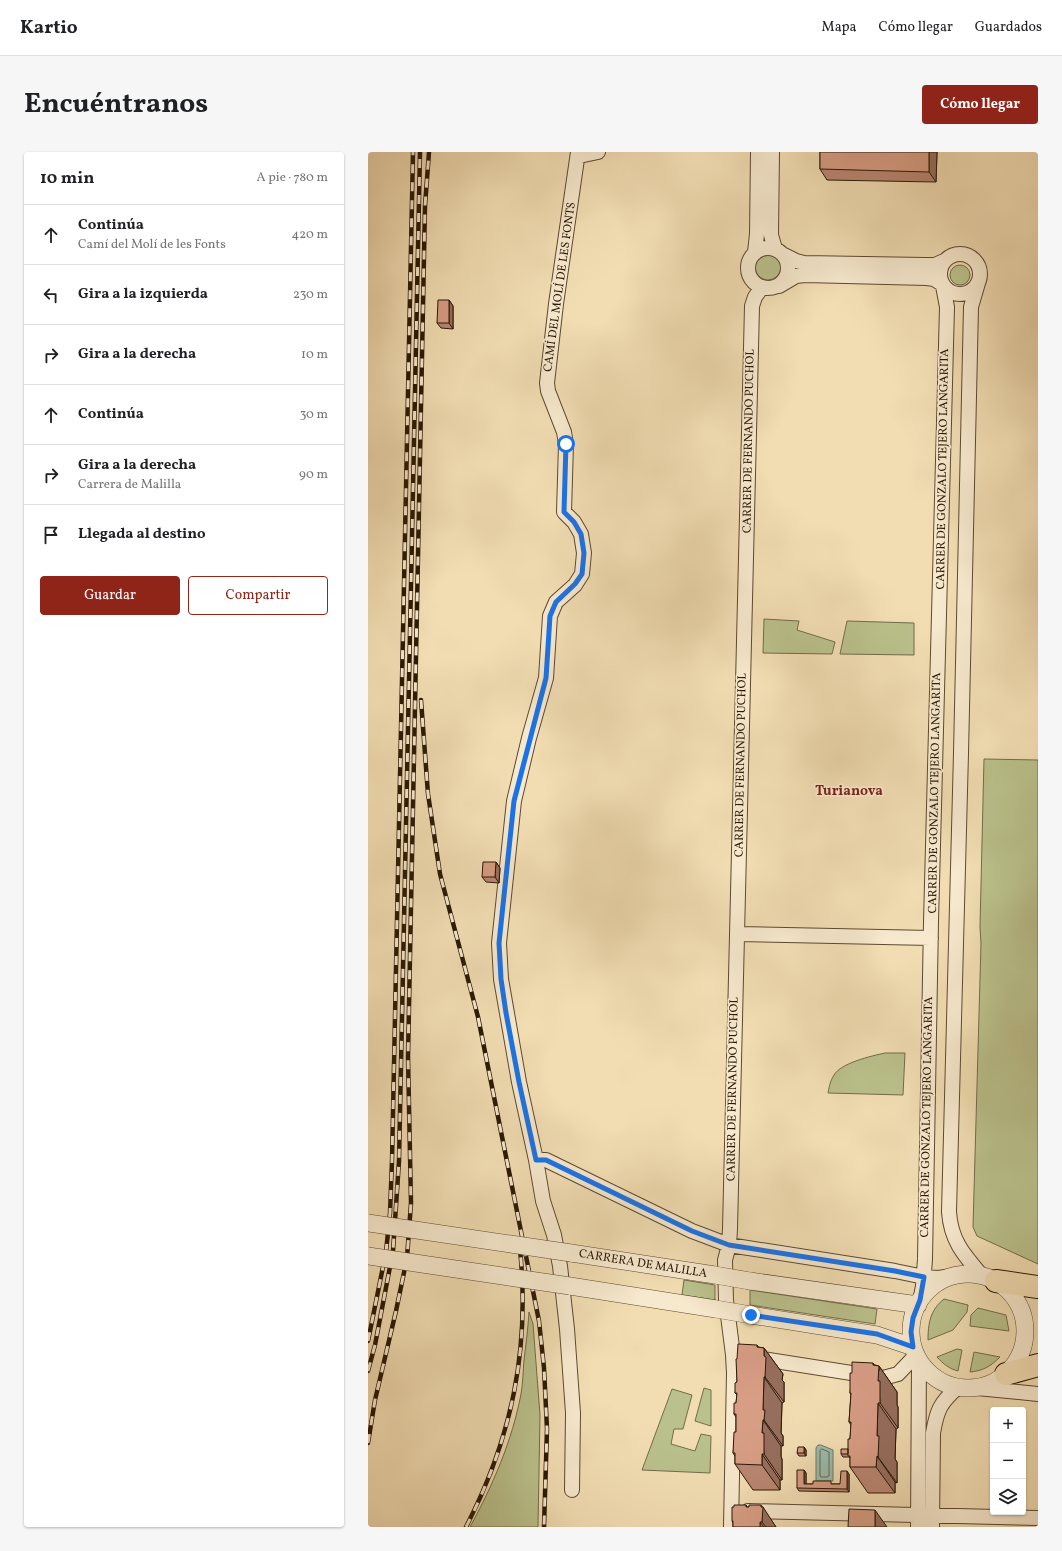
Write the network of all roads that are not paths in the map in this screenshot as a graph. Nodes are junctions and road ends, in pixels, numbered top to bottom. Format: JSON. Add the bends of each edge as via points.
{"nodes":[{"id":1,"x":598,"y":152,"type":"edge"},
{"id":2,"x":758,"y":152,"type":"edge"},
{"id":3,"x":772,"y":152,"type":"edge"},
{"id":4,"x":579,"y":154,"type":"edge"},
{"id":5,"x":755,"y":252,"type":"junction"},
{"id":6,"x":779,"y":252,"type":"junction"},
{"id":7,"x":944,"y":261,"type":"junction"},
{"id":8,"x":978,"y":283,"type":"junction"},
{"id":9,"x":942,"y":285,"type":"junction"},
{"id":10,"x":779,"y":286,"type":"junction"},
{"id":11,"x":762,"y":288,"type":"junction"},
{"id":12,"x":737,"y":934,"type":"junction"},
{"id":13,"x":931,"y":938,"type":"junction"},
{"id":14,"x":536,"y":1160,"type":"junction"},
{"id":15,"x":368,"y":1223,"type":"edge"},
{"id":16,"x":729,"y":1245,"type":"junction"},
{"id":17,"x":368,"y":1256,"type":"edge"},
{"id":18,"x":953,"y":1276,"type":"junction"},
{"id":19,"x":924,"y":1277,"type":"junction"},
{"id":20,"x":989,"y":1278,"type":"junction"},
{"id":21,"x":1038,"y":1287,"type":"edge"},
{"id":22,"x":919,"y":1303,"type":"junction"},
{"id":23,"x":916,"y":1354,"type":"junction"},
{"id":24,"x":734,"y":1355,"type":"junction"},
{"id":25,"x":1038,"y":1365,"type":"edge"},
{"id":26,"x":1006,"y":1374,"type":"junction"},
{"id":27,"x":958,"y":1387,"type":"junction"},
{"id":28,"x":977,"y":1388,"type":"junction"},
{"id":29,"x":1038,"y":1394,"type":"edge"},
{"id":30,"x":572,"y":1490,"type":"dead end"},
{"id":31,"x":731,"y":1511,"type":"junction"},
{"id":32,"x":1038,"y":1518,"type":"edge"},
{"id":33,"x":925,"y":1521,"type":"edge"},
{"id":34,"x":731,"y":1527,"type":"edge"}],
"edges":[{"from":1,"to":4,"type":"street"},
{"from":2,"to":5,"type":"street"},
{"from":3,"to":6,"type":"street","via":[[771,235]]},
{"from":4,"to":14,"type":"street","name":"CAMÍ DEL MOLÍ DE LES FONTS","via":[[556,304],[547,383],[564,432],[564,512],[581,534],[582,574],[556,602],[550,616],[546,678],[514,801],[499,943],[506,1013]]},
{"from":5,"to":6,"type":"street","via":[[767,247]]},
{"from":5,"to":11,"type":"street","via":[[750,257],[747,270],[753,282]]},
{"from":6,"to":7,"type":"street","via":[[804,263],[935,265]]},
{"from":6,"to":10,"type":"street","via":[[787,261],[788,268],[784,281]]},
{"from":7,"to":8,"type":"street","via":[[954,254],[973,258],[980,269]]},
{"from":7,"to":9,"type":"street","via":[[939,273]]},
{"from":8,"to":9,"type":"street","via":[[968,293],[961,294],[954,294]]},
{"from":8,"to":20,"type":"street","name":"CARRER DE GONZALO TEJERO LANGARITA","via":[[971,308],[949,1212],[960,1250]]},
{"from":9,"to":10,"type":"street","via":[[934,279],[927,278],[805,275],[796,276]]},
{"from":9,"to":13,"type":"street","name":"CARRER DE GONZALO TEJERO LANGARITA","via":[[947,307]]},
{"from":10,"to":11,"type":"street"},
{"from":11,"to":12,"type":"street","name":"CARRER DE FERNANDO PUCHOL","via":[[752,306]]},
{"from":12,"to":13,"type":"street"},
{"from":12,"to":16,"type":"street","name":"CARRER DE FERNANDO PUCHOL"},
{"from":13,"to":19,"type":"street","name":"CARRER DE GONZALO TEJERO LANGARITA"},
{"from":14,"to":16,"type":"street","via":[[546,1160],[692,1231]]},
{"from":14,"to":30,"type":"street","name":"CAMÍ DEL MOLÍ DE LES FONTS","via":[[543,1201],[554,1235],[560,1266],[567,1329],[573,1413]]},
{"from":15,"to":22,"type":"street","name":"CARRERA DE MALILLA","bridge":true,"via":[[750,1281]]},
{"from":16,"to":19,"type":"street"},
{"from":16,"to":24,"type":"street","name":"CARRER DE FERNANDO PUCHOL","via":[[726,1260],[726,1300]]},
{"from":17,"to":23,"type":"street","bridge":true,"via":[[877,1334]]},
{"from":18,"to":19,"type":"street"},
{"from":18,"to":20,"type":"street","via":[[968,1274]]},
{"from":18,"to":22,"type":"street","via":[[940,1281]]},
{"from":19,"to":22,"type":"street","name":"CARRER DE GONZALO TEJERO LANGARITA"},
{"from":20,"to":21,"type":"highway"},
{"from":20,"to":26,"type":"street","via":[[1010,1292],[1020,1307],[1025,1325],[1024,1343],[1020,1354]]},
{"from":22,"to":23,"type":"street","via":[[911,1332]]},
{"from":23,"to":24,"type":"street","via":[[898,1374],[883,1378]]},
{"from":23,"to":27,"type":"street","via":[[930,1373],[943,1382]]},
{"from":23,"to":33,"type":"street","via":[[920,1400],[918,1490]]},
{"from":24,"to":31,"type":"street","name":"CARRER DE FERNANDO PUCHOL"},
{"from":25,"to":26,"type":"highway"},
{"from":26,"to":28,"type":"street","via":[[993,1383]]},
{"from":27,"to":28,"type":"street"},
{"from":27,"to":33,"type":"street","via":[[940,1407],[935,1422]]},
{"from":28,"to":29,"type":"street"},
{"from":31,"to":33,"type":"street"},
{"from":31,"to":34,"type":"street","name":"CARRER DE FERNANDO PUCHOL"},
{"from":32,"to":33,"type":"street"}]}
